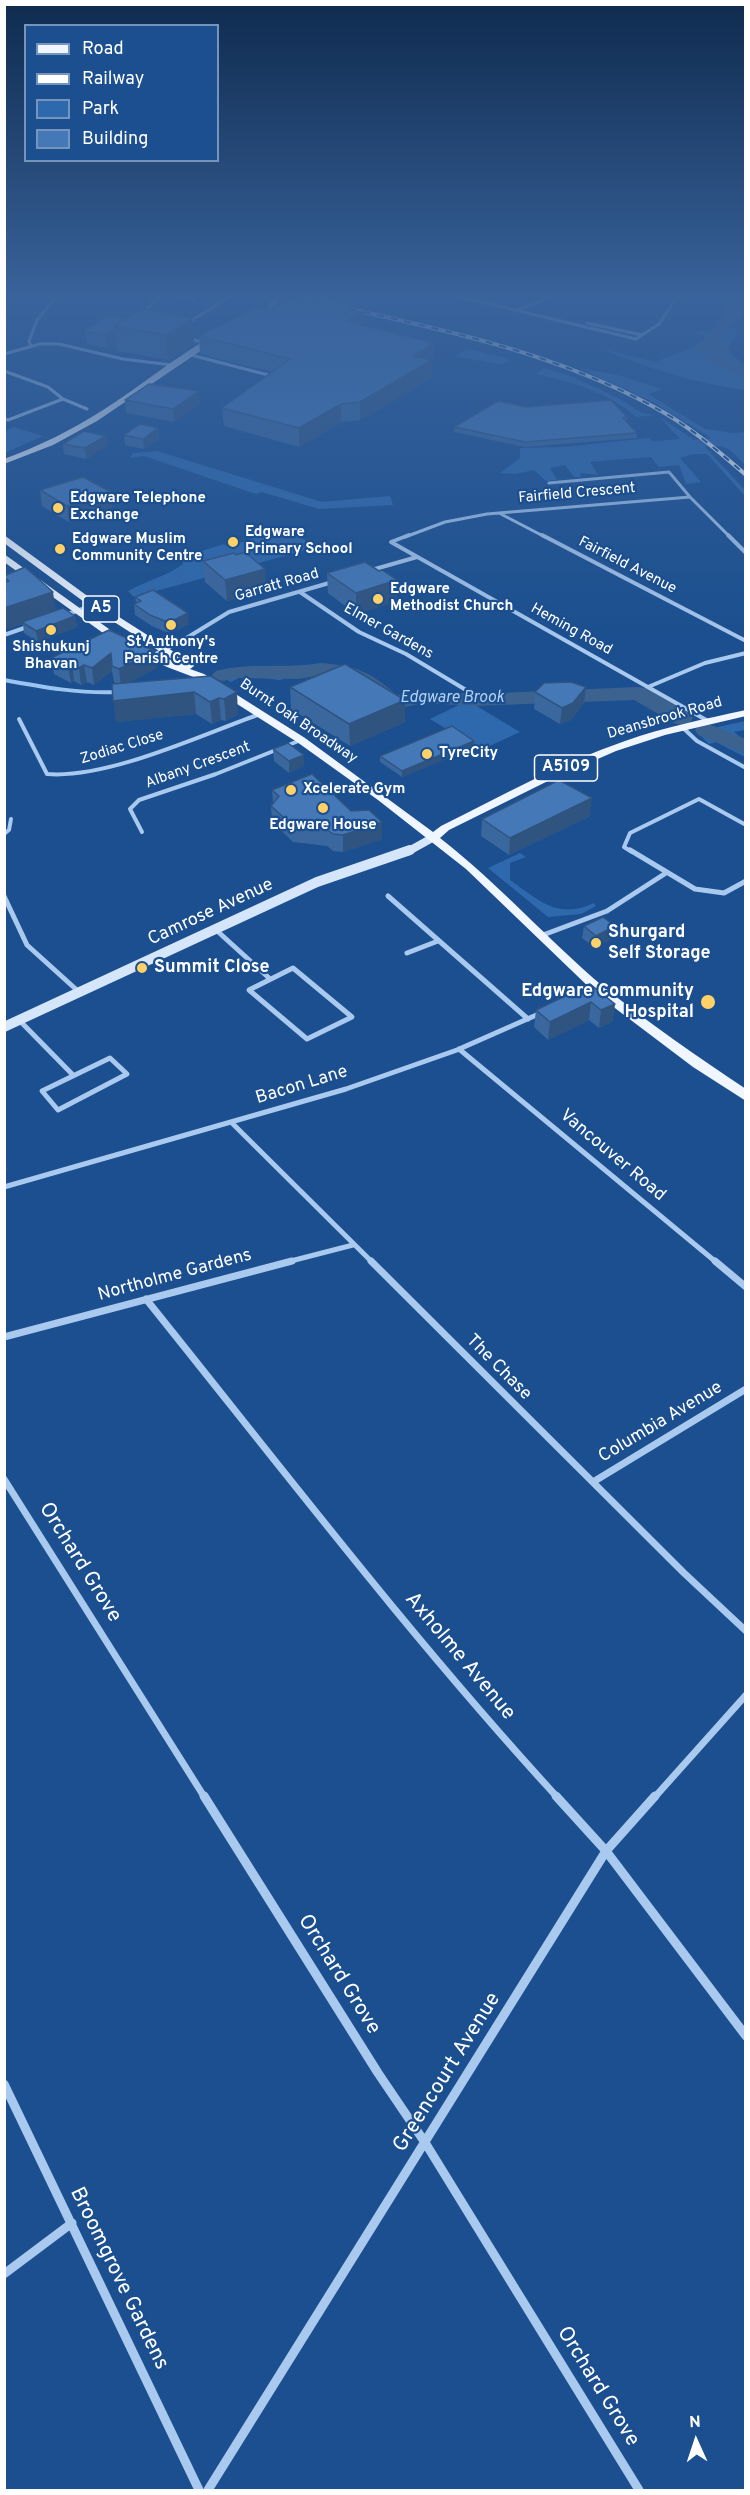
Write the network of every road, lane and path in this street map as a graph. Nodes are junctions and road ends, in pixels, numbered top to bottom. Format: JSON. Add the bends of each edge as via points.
{"nodes":[{"id":1,"x":33,"y":410,"type":"edge"},
{"id":2,"x":106,"y":410,"type":"edge"},
{"id":3,"x":4,"y":419,"type":"edge"},
{"id":4,"x":4,"y":462,"type":"edge"},
{"id":5,"x":549,"y":483,"type":"dead end"},
{"id":6,"x":690,"y":497,"type":"junction"},
{"id":7,"x":498,"y":513,"type":"junction"},
{"id":8,"x":4,"y":538,"type":"edge"},
{"id":9,"x":391,"y":542,"type":"joint"},
{"id":10,"x":746,"y":553,"type":"edge"},
{"id":11,"x":4,"y":557,"type":"edge"},
{"id":12,"x":417,"y":557,"type":"junction"},
{"id":13,"x":365,"y":573,"type":"edge"},
{"id":14,"x":344,"y":579,"type":"edge"},
{"id":15,"x":300,"y":592,"type":"junction"},
{"id":16,"x":94,"y":605,"type":"junction"},
{"id":17,"x":77,"y":611,"type":"junction"},
{"id":18,"x":56,"y":618,"type":"edge"},
{"id":19,"x":35,"y":624,"type":"edge"},
{"id":20,"x":4,"y":634,"type":"edge"},
{"id":21,"x":746,"y":641,"type":"edge"},
{"id":22,"x":166,"y":649,"type":"junction"},
{"id":23,"x":746,"y":653,"type":"edge"},
{"id":24,"x":151,"y":656,"type":"junction"},
{"id":25,"x":200,"y":676,"type":"junction"},
{"id":26,"x":648,"y":687,"type":"junction"},
{"id":27,"x":465,"y":690,"type":"dead end"},
{"id":28,"x":746,"y":713,"type":"edge"},
{"id":29,"x":260,"y":714,"type":"junction"},
{"id":30,"x":19,"y":719,"type":"dead end"},
{"id":31,"x":708,"y":721,"type":"junction"},
{"id":32,"x":681,"y":727,"type":"junction"},
{"id":33,"x":301,"y":740,"type":"junction"},
{"id":34,"x":746,"y":768,"type":"edge"},
{"id":35,"x":11,"y":819,"type":"dead end"},
{"id":36,"x":746,"y":825,"type":"edge"},
{"id":37,"x":142,"y":832,"type":"dead end"},
{"id":38,"x":4,"y":834,"type":"edge"},
{"id":39,"x":434,"y":837,"type":"junction"},
{"id":40,"x":666,"y":873,"type":"junction"},
{"id":41,"x":746,"y":881,"type":"edge"},
{"id":42,"x":4,"y":896,"type":"edge"},
{"id":43,"x":388,"y":896,"type":"dead end"},
{"id":44,"x":215,"y":929,"type":"junction"},
{"id":45,"x":543,"y":935,"type":"junction"},
{"id":46,"x":438,"y":941,"type":"junction"},
{"id":47,"x":407,"y":953,"type":"dead end"},
{"id":48,"x":269,"y":978,"type":"junction"},
{"id":49,"x":79,"y":992,"type":"junction"},
{"id":50,"x":552,"y":1008,"type":"edge"},
{"id":51,"x":528,"y":1019,"type":"junction"},
{"id":52,"x":19,"y":1020,"type":"junction"},
{"id":53,"x":4,"y":1027,"type":"edge"},
{"id":54,"x":459,"y":1049,"type":"junction"},
{"id":55,"x":73,"y":1075,"type":"junction"},
{"id":56,"x":746,"y":1096,"type":"edge"},
{"id":57,"x":232,"y":1123,"type":"junction"},
{"id":58,"x":4,"y":1187,"type":"edge"},
{"id":59,"x":353,"y":1245,"type":"junction"},
{"id":60,"x":746,"y":1287,"type":"edge"},
{"id":61,"x":146,"y":1299,"type":"junction"},
{"id":62,"x":4,"y":1337,"type":"edge"},
{"id":63,"x":746,"y":1389,"type":"edge"},
{"id":64,"x":4,"y":1479,"type":"edge"},
{"id":65,"x":593,"y":1482,"type":"junction"},
{"id":66,"x":746,"y":1631,"type":"edge"},
{"id":67,"x":746,"y":1695,"type":"edge"},
{"id":68,"x":606,"y":1851,"type":"junction"},
{"id":69,"x":746,"y":2036,"type":"edge"},
{"id":70,"x":4,"y":2084,"type":"edge"},
{"id":71,"x":426,"y":2144,"type":"junction"},
{"id":72,"x":72,"y":2223,"type":"junction"},
{"id":73,"x":4,"y":2274,"type":"edge"},
{"id":74,"x":199,"y":2490,"type":"edge"},
{"id":75,"x":208,"y":2490,"type":"edge"},
{"id":76,"x":639,"y":2490,"type":"edge"}],
"edges":[{"from":1,"to":3,"type":"street"},
{"from":2,"to":4,"type":"main road","via":[[46,446]]},
{"from":5,"to":6,"type":"street","via":[[669,472]]},
{"from":6,"to":7,"type":"street","name":"Fairfield Crescent"},
{"from":6,"to":10,"type":"street"},
{"from":7,"to":9,"type":"street","name":"Fairfield Crescent","via":[[444,522]]},
{"from":7,"to":21,"type":"street","name":"Fairfield Avenue"},
{"from":8,"to":16,"type":"main road","number":"A5"},
{"from":9,"to":12,"type":"street","name":"Heming Road"},
{"from":11,"to":17,"type":"main road","number":"A5"},
{"from":12,"to":13,"type":"street"},
{"from":12,"to":26,"type":"street","name":"Heming Road"},
{"from":14,"to":15,"type":"street","name":"Garratt Road"},
{"from":15,"to":22,"type":"street","name":"Garratt Road","via":[[229,612]]},
{"from":15,"to":27,"type":"street","name":"Elmer Gardens","via":[[359,632],[406,654]]},
{"from":16,"to":17,"type":"street"},
{"from":16,"to":22,"type":"main road","number":"A5"},
{"from":17,"to":18,"type":"street"},
{"from":17,"to":24,"type":"main road","number":"A5"},
{"from":19,"to":20,"type":"street"},
{"from":22,"to":24,"type":"street","name":"Garratt Road"},
{"from":22,"to":25,"type":"main road","number":"A5"},
{"from":23,"to":26,"type":"street","via":[[705,663]]},
{"from":24,"to":25,"type":"main road","number":"A5"},
{"from":25,"to":29,"type":"main road","name":"Burnt Oak Broadway","number":"A5"},
{"from":26,"to":31,"type":"street","name":"Heming Road"},
{"from":28,"to":31,"type":"main road","name":"Deansbrook Road","number":"A5109"},
{"from":29,"to":30,"type":"street","name":"Zodiac Close","via":[[83,773],[54,776],[47,774]]},
{"from":29,"to":33,"type":"main road","name":"Burnt Oak Broadway","number":"A5"},
{"from":31,"to":32,"type":"main road","name":"Deansbrook Road","number":"A5109"},
{"from":32,"to":34,"type":"street","via":[[697,741]]},
{"from":32,"to":39,"type":"main road","name":"Deansbrook Road","number":"A5109","via":[[577,763]]},
{"from":33,"to":37,"type":"street","name":"Albany Crescent","via":[[139,800],[130,809]]},
{"from":33,"to":39,"type":"main road","name":"Burnt Oak Broadway","number":"A5"},
{"from":35,"to":38,"type":"street"},
{"from":36,"to":40,"type":"street","via":[[699,799],[630,833],[624,847]]},
{"from":39,"to":44,"type":"street","name":"Camrose Avenue","via":[[423,846],[317,882]]},
{"from":39,"to":45,"type":"main road","number":"A5"},
{"from":40,"to":41,"type":"street","via":[[695,889],[724,893]]},
{"from":40,"to":45,"type":"street","via":[[607,911]]},
{"from":42,"to":49,"type":"street","via":[[27,945]]},
{"from":43,"to":46,"type":"street"},
{"from":44,"to":48,"type":"street"},
{"from":44,"to":49,"type":"street","name":"Camrose Avenue"},
{"from":45,"to":56,"type":"main road","number":"A5","via":[[595,992]]},
{"from":46,"to":47,"type":"street"},
{"from":46,"to":51,"type":"street"},
{"from":48,"to":48,"type":"street","via":[[249,990],[307,1039],[352,1017],[293,968]]},
{"from":49,"to":52,"type":"street","name":"Camrose Avenue"},
{"from":50,"to":51,"type":"street","name":"Bacon Lane"},
{"from":51,"to":54,"type":"street","name":"Bacon Lane"},
{"from":52,"to":53,"type":"street","name":"Camrose Avenue"},
{"from":52,"to":55,"type":"street"},
{"from":54,"to":57,"type":"street","name":"Bacon Lane"},
{"from":54,"to":60,"type":"street","name":"Vancouver Road"},
{"from":55,"to":55,"type":"street","via":[[42,1091],[58,1110],[126,1074],[110,1058]]},
{"from":57,"to":58,"type":"street","name":"Bacon Lane"},
{"from":57,"to":59,"type":"street","name":"The Chase"},
{"from":59,"to":61,"type":"street","name":"Northolme Gardens"},
{"from":59,"to":65,"type":"street","name":"The Chase"},
{"from":61,"to":62,"type":"street","name":"Northolme Gardens"},
{"from":61,"to":68,"type":"street","name":"Axholme Avenue","via":[[496,1729]]},
{"from":63,"to":65,"type":"street","name":"Columbia Avenue"},
{"from":64,"to":71,"type":"street","name":"Orchard Grove"},
{"from":65,"to":66,"type":"street","name":"The Chase"},
{"from":67,"to":68,"type":"street","name":"Greencourt Avenue"},
{"from":68,"to":69,"type":"street","name":"Axholme Avenue"},
{"from":68,"to":71,"type":"street","name":"Greencourt Avenue"},
{"from":70,"to":72,"type":"street","name":"Broomgrove Gardens"},
{"from":71,"to":75,"type":"street","name":"Greencourt Avenue"},
{"from":71,"to":76,"type":"street","name":"Orchard Grove"},
{"from":72,"to":73,"type":"street"},
{"from":72,"to":74,"type":"street","name":"Broomgrove Gardens"}]}
